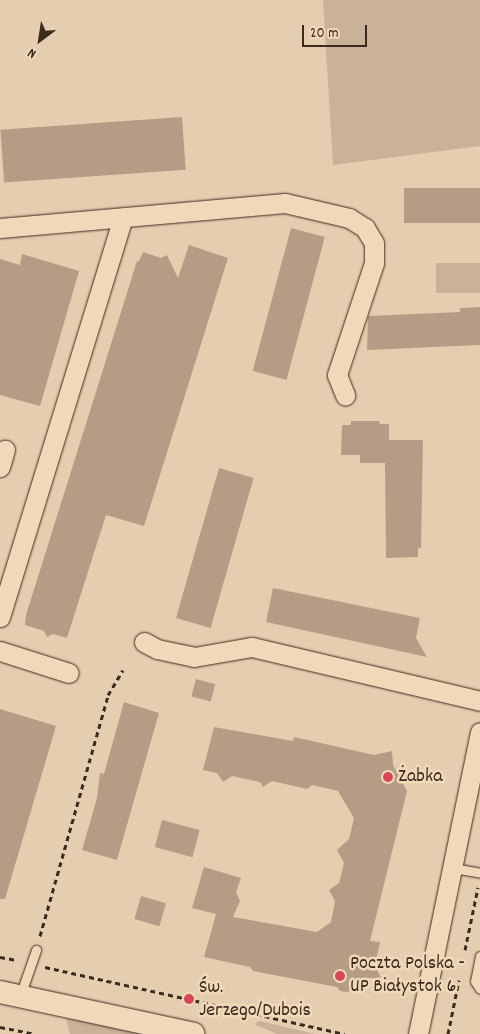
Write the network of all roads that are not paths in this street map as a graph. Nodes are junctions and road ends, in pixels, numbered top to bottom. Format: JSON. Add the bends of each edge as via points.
{"nodes":[{"id":1,"x":123,"y":218,"type":"junction"},
{"id":2,"x":0,"y":228,"type":"edge"},
{"id":3,"x":345,"y":395,"type":"dead end"},
{"id":4,"x":0,"y":617,"type":"edge"},
{"id":5,"x":144,"y":642,"type":"dead end"},
{"id":6,"x":0,"y":651,"type":"edge"},
{"id":7,"x":69,"y":673,"type":"dead end"},
{"id":8,"x":480,"y":701,"type":"edge"},
{"id":9,"x":480,"y":732,"type":"edge"},
{"id":10,"x":454,"y":868,"type":"junction"},
{"id":11,"x":480,"y":873,"type":"edge"},
{"id":12,"x":36,"y":950,"type":"road end"},
{"id":13,"x":480,"y":956,"type":"edge"},
{"id":14,"x":480,"y":989,"type":"edge"},
{"id":15,"x":10,"y":994,"type":"edge"},
{"id":16,"x":194,"y":1034,"type":"edge"},
{"id":17,"x":418,"y":1034,"type":"edge"}],
"edges":[{"from":1,"to":2,"type":"street"},
{"from":1,"to":3,"type":"street","via":[[285,203],[349,218],[365,228],[374,244],[374,263],[337,375]]},
{"from":1,"to":4,"type":"street"},
{"from":5,"to":8,"type":"street","via":[[156,649],[194,657],[252,647]]},
{"from":6,"to":7,"type":"street"},
{"from":9,"to":10,"type":"street"},
{"from":10,"to":11,"type":"lane"},
{"from":10,"to":17,"type":"street"},
{"from":12,"to":15,"type":"lane","via":[[31,964]]},
{"from":13,"to":14,"type":"lane","via":[[475,981]]},
{"from":15,"to":16,"type":"street"}]}
